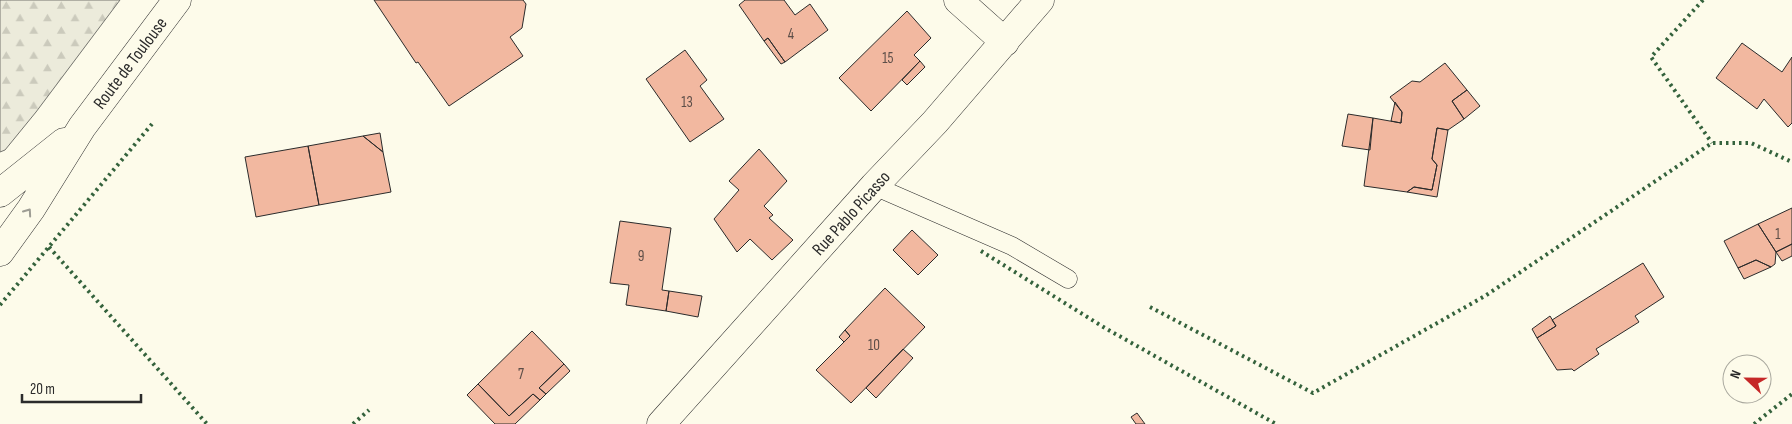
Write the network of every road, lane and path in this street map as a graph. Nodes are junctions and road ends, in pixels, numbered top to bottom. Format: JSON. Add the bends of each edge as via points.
{"nodes":[{"id":1,"x":177,"y":0,"type":"edge"},
{"id":2,"x":958,"y":0,"type":"edge"},
{"id":3,"x":1040,"y":0,"type":"edge"},
{"id":4,"x":1005,"y":42,"type":"junction"},
{"id":5,"x":82,"y":127,"type":"junction"},
{"id":6,"x":874,"y":186,"type":"junction"},
{"id":7,"x":0,"y":193,"type":"edge"},
{"id":8,"x":0,"y":252,"type":"edge"},
{"id":9,"x":1068,"y":280,"type":"dead end"},
{"id":10,"x":661,"y":424,"type":"edge"}],
"edges":[{"from":1,"to":5,"type":"street","name":"Route de Toulouse"},
{"from":2,"to":4,"type":"street"},
{"from":3,"to":4,"type":"street","name":"Rue Pablo Picasso"},
{"from":4,"to":6,"type":"street","name":"Rue Pablo Picasso"},
{"from":5,"to":7,"type":"street","name":"Route de Toulouse"},
{"from":8,"to":5,"type":"street","name":"Route de Toulouse","one_way":true},
{"from":6,"to":9,"type":"lane","via":[[1012,246]]},
{"from":6,"to":10,"type":"street","name":"Rue Pablo Picasso"}]}
